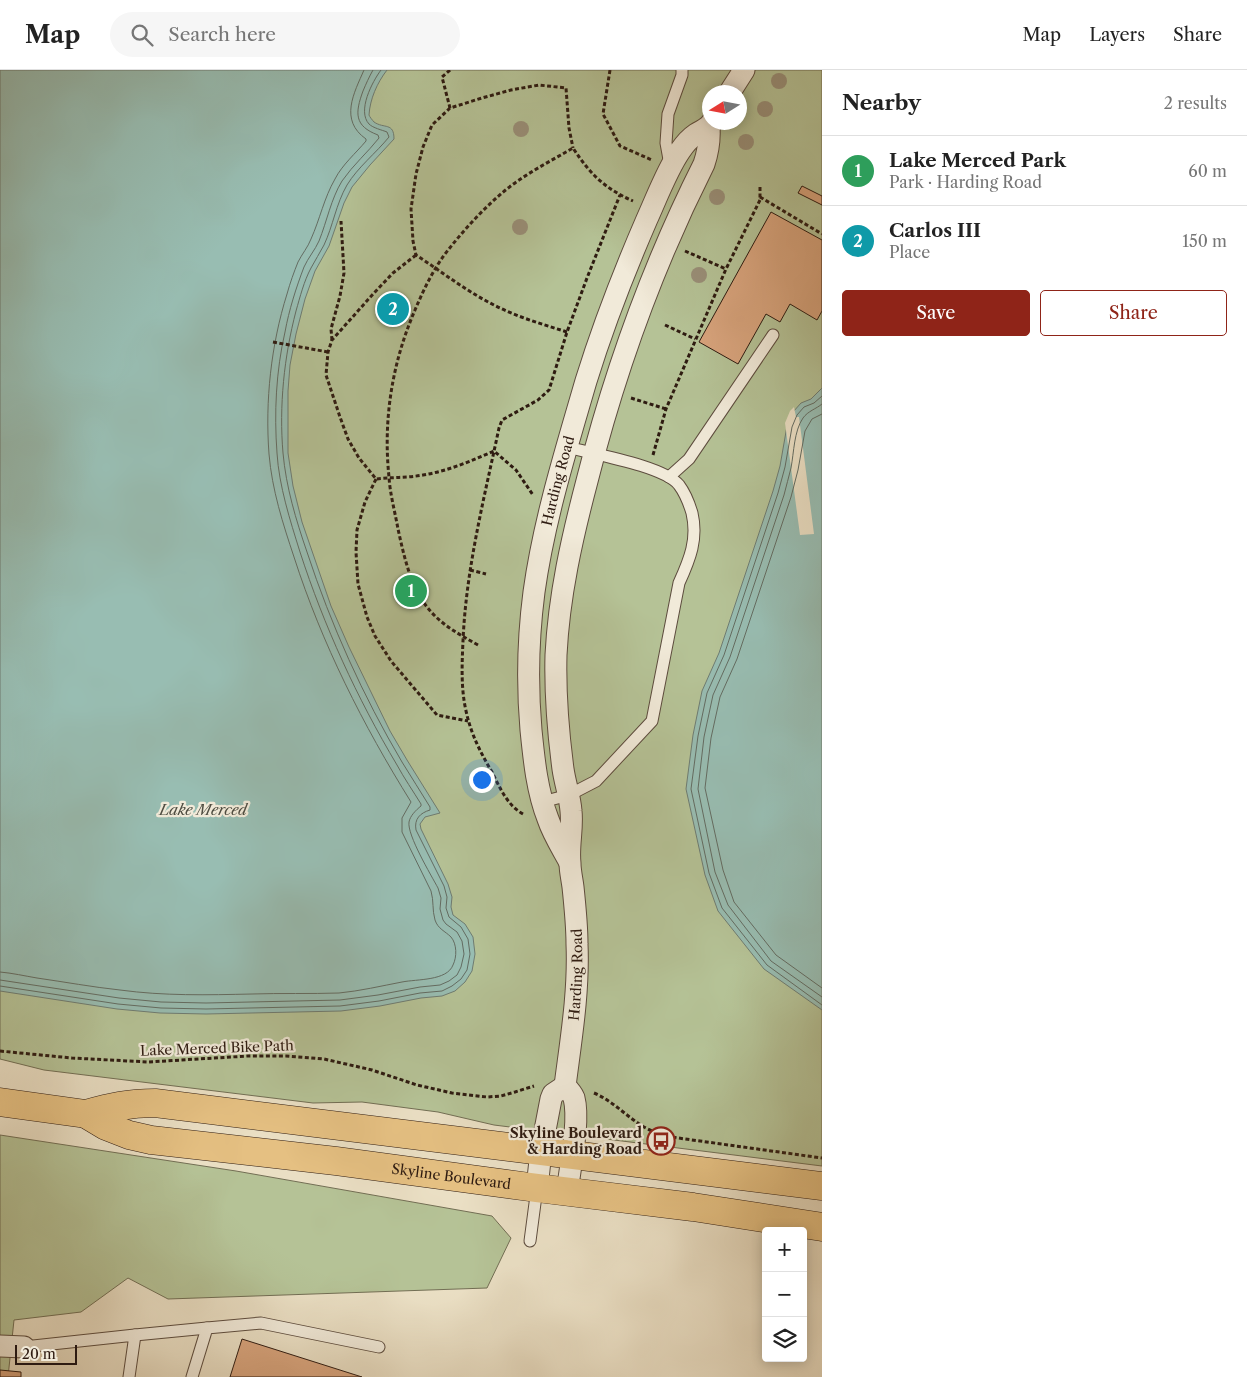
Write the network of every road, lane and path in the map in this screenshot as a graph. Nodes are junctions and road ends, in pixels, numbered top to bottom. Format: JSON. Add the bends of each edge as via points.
{"nodes":[{"id":1,"x":450,"y":70,"type":"edge"},
{"id":2,"x":610,"y":70,"type":"edge"},
{"id":3,"x":682,"y":70,"type":"edge"},
{"id":4,"x":744,"y":70,"type":"edge"},
{"id":5,"x":734,"y":85,"type":"edge"},
{"id":6,"x":450,"y":108,"type":"junction"},
{"id":7,"x":703,"y":130,"type":"edge"},
{"id":8,"x":710,"y":130,"type":"edge"},
{"id":9,"x":573,"y":148,"type":"junction"},
{"id":10,"x":671,"y":169,"type":"junction"},
{"id":11,"x":760,"y":187,"type":"dead end"},
{"id":12,"x":760,"y":197,"type":"junction"},
{"id":13,"x":341,"y":221,"type":"dead end"},
{"id":14,"x":822,"y":234,"type":"edge"},
{"id":15,"x":666,"y":244,"type":"junction"},
{"id":16,"x":416,"y":255,"type":"junction"},
{"id":17,"x":436,"y":268,"type":"junction"},
{"id":18,"x":726,"y":269,"type":"junction"},
{"id":19,"x":665,"y":325,"type":"dead end"},
{"id":20,"x":567,"y":332,"type":"junction"},
{"id":21,"x":773,"y":336,"type":"dead end"},
{"id":22,"x":695,"y":339,"type":"junction"},
{"id":23,"x":332,"y":340,"type":"junction"},
{"id":24,"x":273,"y":342,"type":"dead end"},
{"id":25,"x":328,"y":352,"type":"junction"},
{"id":26,"x":612,"y":392,"type":"junction"},
{"id":27,"x":666,"y":409,"type":"junction"},
{"id":28,"x":567,"y":447,"type":"junction"},
{"id":29,"x":494,"y":451,"type":"junction"},
{"id":30,"x":594,"y":454,"type":"junction"},
{"id":31,"x":650,"y":468,"type":"junction"},
{"id":32,"x":389,"y":477,"type":"junction"},
{"id":33,"x":669,"y":477,"type":"junction"},
{"id":34,"x":376,"y":479,"type":"junction"},
{"id":35,"x":550,"y":511,"type":"junction"},
{"id":36,"x":470,"y":570,"type":"junction"},
{"id":37,"x":486,"y":574,"type":"dead end"},
{"id":38,"x":463,"y":636,"type":"junction"},
{"id":39,"x":478,"y":645,"type":"dead end"},
{"id":40,"x":468,"y":721,"type":"junction"},
{"id":41,"x":569,"y":795,"type":"junction"},
{"id":42,"x":545,"y":811,"type":"junction"},
{"id":43,"x":570,"y":861,"type":"junction"},
{"id":44,"x":0,"y":1051,"type":"edge"},
{"id":45,"x":537,"y":1085,"type":"dead end"},
{"id":46,"x":565,"y":1086,"type":"junction"},
{"id":47,"x":590,"y":1091,"type":"dead end"},
{"id":48,"x":0,"y":1102,"type":"edge"},
{"id":49,"x":86,"y":1114,"type":"junction"},
{"id":50,"x":541,"y":1151,"type":"junction"},
{"id":51,"x":572,"y":1155,"type":"junction"},
{"id":52,"x":822,"y":1158,"type":"edge"},
{"id":53,"x":822,"y":1186,"type":"edge"},
{"id":54,"x":537,"y":1188,"type":"junction"},
{"id":55,"x":567,"y":1192,"type":"junction"},
{"id":56,"x":693,"y":1207,"type":"junction"},
{"id":57,"x":776,"y":1227,"type":"edge"},
{"id":58,"x":822,"y":1227,"type":"edge"},
{"id":59,"x":807,"y":1234,"type":"edge"},
{"id":60,"x":822,"y":1238,"type":"edge"},
{"id":61,"x":530,"y":1241,"type":"dead end"},
{"id":62,"x":207,"y":1328,"type":"junction"},
{"id":63,"x":135,"y":1335,"type":"junction"},
{"id":64,"x":0,"y":1346,"type":"edge"},
{"id":65,"x":24,"y":1347,"type":"joint"},
{"id":66,"x":379,"y":1348,"type":"dead end"},
{"id":67,"x":129,"y":1377,"type":"edge"},
{"id":68,"x":192,"y":1377,"type":"edge"}],
"edges":[{"from":1,"to":6,"type":"path","via":[[442,77]]},
{"from":2,"to":10,"type":"path","via":[[603,114],[620,146]]},
{"from":3,"to":10,"type":"lane","via":[[668,114],[666,143]]},
{"from":4,"to":5,"type":"street"},
{"from":6,"to":9,"type":"path","via":[[539,85],[566,88]]},
{"from":6,"to":16,"type":"path","via":[[432,125],[416,174],[411,209]]},
{"from":7,"to":10,"type":"street","name":"Harding Road","via":[[687,142]]},
{"from":8,"to":15,"type":"street","name":"Harding Road","via":[[704,164]]},
{"from":9,"to":17,"type":"path","via":[[504,192],[475,218]]},
{"from":9,"to":20,"type":"path","via":[[591,174],[620,195]]},
{"from":10,"to":28,"type":"street","name":"Harding Road","via":[[605,323]]},
{"from":11,"to":12,"type":"path"},
{"from":12,"to":14,"type":"path"},
{"from":12,"to":18,"type":"path"},
{"from":13,"to":23,"type":"path","via":[[344,273],[331,329]]},
{"from":15,"to":18,"type":"path"},
{"from":15,"to":26,"type":"street","name":"Harding Road","via":[[631,332]]},
{"from":16,"to":17,"type":"path"},
{"from":16,"to":23,"type":"path","via":[[393,273]]},
{"from":17,"to":20,"type":"path","via":[[495,306]]},
{"from":17,"to":32,"type":"path","via":[[407,329],[396,364],[389,399]]},
{"from":18,"to":22,"type":"path"},
{"from":19,"to":22,"type":"path"},
{"from":20,"to":29,"type":"path","via":[[549,390],[538,400],[502,420]]},
{"from":21,"to":33,"type":"lane","via":[[689,459]]},
{"from":22,"to":27,"type":"path"},
{"from":23,"to":25,"type":"path"},
{"from":24,"to":25,"type":"path"},
{"from":25,"to":34,"type":"path","via":[[326,375],[348,439],[358,458]]},
{"from":26,"to":27,"type":"path"},
{"from":26,"to":30,"type":"street","name":"Harding Road"},
{"from":27,"to":31,"type":"path"},
{"from":28,"to":30,"type":"lane"},
{"from":28,"to":35,"type":"street","name":"Harding Road"},
{"from":29,"to":32,"type":"path","via":[[438,472]]},
{"from":29,"to":35,"type":"path","via":[[516,470],[540,507]]},
{"from":29,"to":36,"type":"path"},
{"from":30,"to":31,"type":"lane"},
{"from":30,"to":41,"type":"street","name":"Harding Road","via":[[571,544],[558,627],[557,715]]},
{"from":31,"to":33,"type":"lane"},
{"from":32,"to":34,"type":"path"},
{"from":32,"to":38,"type":"path","via":[[403,552],[412,580],[426,606],[441,623]]},
{"from":33,"to":41,"type":"lane","via":[[689,501],[694,543],[679,583],[652,721],[596,781]]},
{"from":34,"to":40,"type":"path","via":[[364,502],[356,544],[358,584],[367,617],[391,661],[437,715]]},
{"from":35,"to":42,"type":"street","name":"Harding Road","via":[[538,565],[529,654],[532,739]]},
{"from":36,"to":37,"type":"path"},
{"from":36,"to":38,"type":"path"},
{"from":38,"to":39,"type":"path"},
{"from":38,"to":40,"type":"path","via":[[462,676]]},
{"from":40,"to":42,"type":"path","via":[[476,743],[510,804],[527,816]]},
{"from":41,"to":42,"type":"lane"},
{"from":41,"to":43,"type":"street","name":"Harding Road"},
{"from":42,"to":43,"type":"street","name":"Harding Road"},
{"from":43,"to":46,"type":"street","name":"Harding Road","via":[[576,913],[577,979]]},
{"from":44,"to":45,"type":"path","name":"Lake Merced Bike Path","via":[[148,1062],[248,1056],[324,1059],[417,1085],[487,1097]]},
{"from":46,"to":50,"type":"street","via":[[551,1099]]},
{"from":46,"to":51,"type":"street","via":[[575,1101]]},
{"from":47,"to":52,"type":"path","via":[[657,1133]]},
{"from":48,"to":49,"type":"main road","name":"Skyline Boulevard"},
{"from":49,"to":50,"type":"main road","name":"Skyline Boulevard","via":[[133,1103],[156,1103]]},
{"from":49,"to":54,"type":"main road","name":"Skyline Boulevard","via":[[128,1135],[151,1140]]},
{"from":50,"to":51,"type":"main road","name":"Skyline Boulevard"},
{"from":50,"to":54,"type":"street"},
{"from":51,"to":53,"type":"main road","name":"Skyline Boulevard"},
{"from":51,"to":55,"type":"street"},
{"from":54,"to":55,"type":"main road","name":"Skyline Boulevard"},
{"from":54,"to":61,"type":"lane"},
{"from":55,"to":56,"type":"main road","name":"Skyline Boulevard"},
{"from":56,"to":57,"type":"main road"},
{"from":56,"to":58,"type":"main road","name":"Skyline Boulevard"},
{"from":59,"to":60,"type":"main road"},
{"from":62,"to":63,"type":"lane"},
{"from":62,"to":66,"type":"lane","via":[[261,1323]]},
{"from":62,"to":68,"type":"lane"},
{"from":63,"to":65,"type":"lane"},
{"from":63,"to":67,"type":"lane"},
{"from":64,"to":65,"type":"street"}]}
